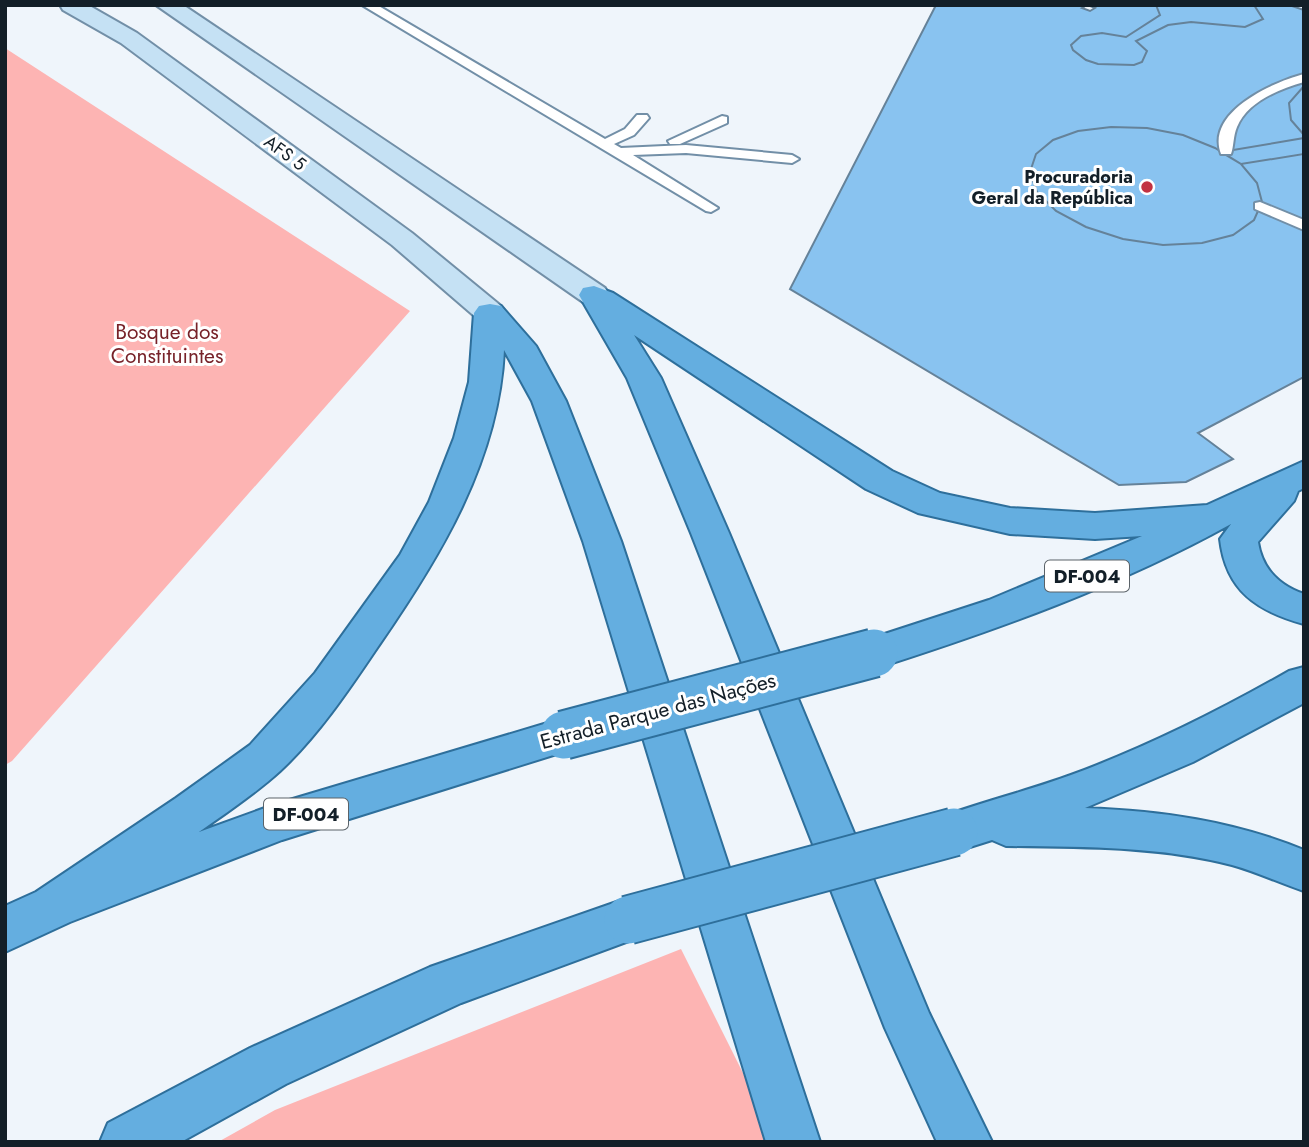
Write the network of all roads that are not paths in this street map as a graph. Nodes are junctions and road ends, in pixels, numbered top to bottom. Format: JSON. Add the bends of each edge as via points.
{"nodes":[{"id":1,"x":71,"y":5,"type":"edge"},
{"id":2,"x":167,"y":5,"type":"edge"},
{"id":3,"x":369,"y":5,"type":"edge"},
{"id":4,"x":1304,"y":78,"type":"edge"},
{"id":5,"x":642,"y":118,"type":"dead end"},
{"id":6,"x":722,"y":120,"type":"dead end"},
{"id":7,"x":675,"y":141,"type":"dead end"},
{"id":8,"x":602,"y":144,"type":"junction"},
{"id":9,"x":1226,"y":151,"type":"dead end"},
{"id":10,"x":618,"y":152,"type":"junction"},
{"id":11,"x":792,"y":159,"type":"dead end"},
{"id":12,"x":1260,"y":206,"type":"dead end"},
{"id":13,"x":711,"y":208,"type":"dead end"},
{"id":14,"x":1304,"y":226,"type":"edge"},
{"id":15,"x":594,"y":295,"type":"junction"},
{"id":16,"x":490,"y":313,"type":"junction"},
{"id":17,"x":1298,"y":477,"type":"edge"},
{"id":18,"x":1214,"y":517,"type":"junction"},
{"id":19,"x":1304,"y":609,"type":"edge"},
{"id":20,"x":1304,"y":683,"type":"edge"},
{"id":21,"x":967,"y":829,"type":"junction"},
{"id":22,"x":1304,"y":870,"type":"edge"},
{"id":23,"x":53,"y":907,"type":"junction"},
{"id":24,"x":5,"y":930,"type":"edge"},
{"id":25,"x":127,"y":1142,"type":"edge"},
{"id":26,"x":793,"y":1142,"type":"edge"},
{"id":27,"x":965,"y":1142,"type":"edge"}],
"edges":[{"from":1,"to":16,"type":"main road","name":"AFS 5","via":[[140,46],[401,239]]},
{"from":2,"to":15,"type":"main road"},
{"from":3,"to":8,"type":"lane"},
{"from":4,"to":9,"type":"lane","via":[[1241,110],[1228,129]]},
{"from":5,"to":8,"type":"lane","via":[[626,136]]},
{"from":6,"to":7,"type":"lane"},
{"from":8,"to":10,"type":"lane"},
{"from":10,"to":11,"type":"lane","via":[[686,149]]},
{"from":10,"to":13,"type":"lane"},
{"from":12,"to":14,"type":"lane"},
{"from":15,"to":18,"type":"highway","via":[[879,480],[931,504],[1010,521],[1095,527]]},
{"from":15,"to":27,"type":"highway","via":[[649,390],[910,1028]]},
{"from":16,"to":23,"type":"highway","via":[[486,382],[447,502],[415,563],[330,685],[265,758]]},
{"from":16,"to":26,"type":"highway","via":[[524,353],[549,401],[602,541]]},
{"from":17,"to":18,"type":"highway","name":"Estrada Parque das Nações","number":"DF-004"},
{"from":17,"to":19,"type":"highway","via":[[1239,539],[1247,575],[1264,590]]},
{"from":18,"to":23,"type":"highway","name":"Estrada Parque das Nações","number":"DF-004","bridge":true,"via":[[1003,610],[874,653],[564,734],[276,823]]},
{"from":20,"to":21,"type":"highway","via":[[1254,713],[1108,782]]},
{"from":21,"to":22,"type":"highway","via":[[1109,828],[1185,834],[1245,847]]},
{"from":21,"to":25,"type":"highway","bridge":true,"via":[[628,920],[448,984],[268,1066]]},
{"from":23,"to":24,"type":"highway","name":"Estrada Parque das Nações","number":"DF-004"}]}
